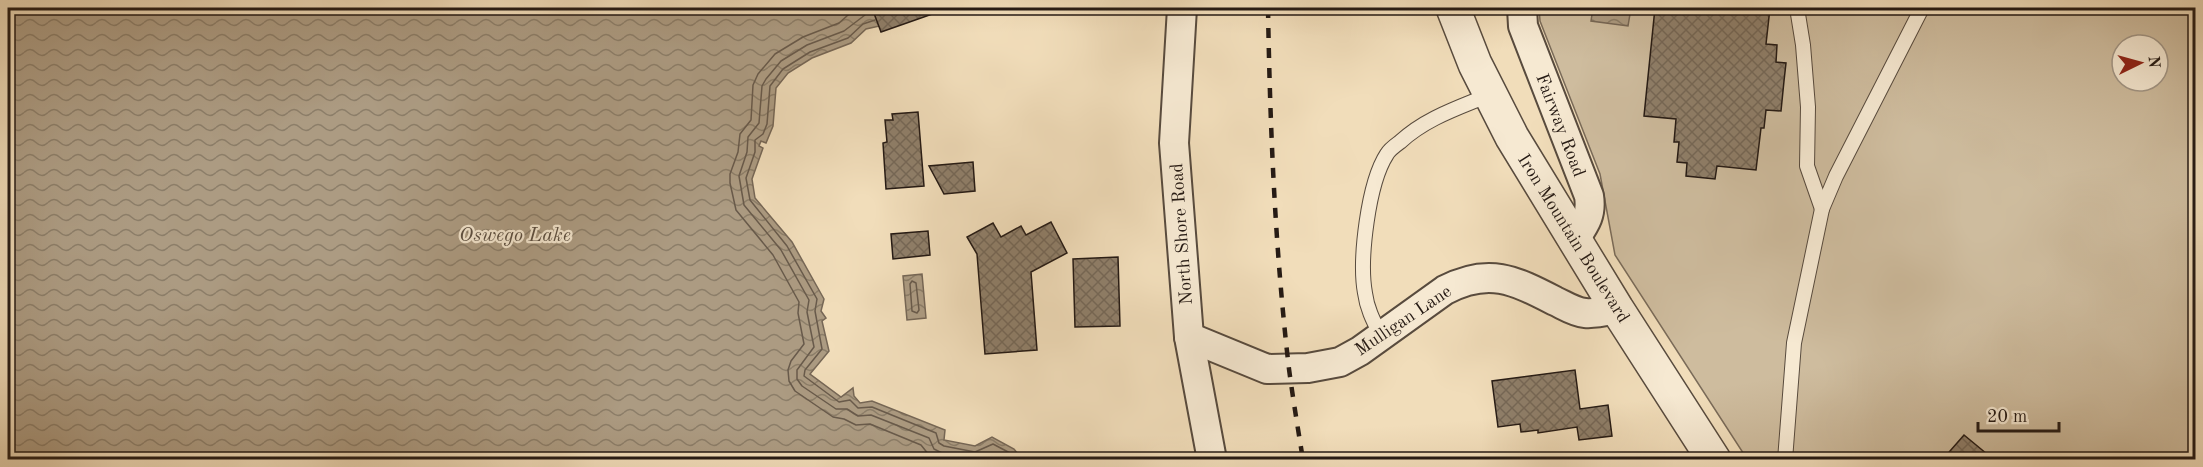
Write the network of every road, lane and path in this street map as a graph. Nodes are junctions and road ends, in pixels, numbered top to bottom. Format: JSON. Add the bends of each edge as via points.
{"nodes":[{"id":1,"x":1182,"y":8,"type":"edge"},
{"id":2,"x":1452,"y":8,"type":"edge"},
{"id":3,"x":1522,"y":8,"type":"edge"},
{"id":4,"x":1797,"y":8,"type":"edge"},
{"id":5,"x":1922,"y":8,"type":"edge"},
{"id":6,"x":1490,"y":95,"type":"junction"},
{"id":7,"x":1822,"y":208,"type":"junction"},
{"id":8,"x":1575,"y":239,"type":"junction"},
{"id":9,"x":1617,"y":309,"type":"junction"},
{"id":10,"x":1381,"y":336,"type":"junction"},
{"id":11,"x":1189,"y":337,"type":"junction"},
{"id":12,"x":1212,"y":459,"type":"edge"},
{"id":13,"x":1714,"y":459,"type":"edge"},
{"id":14,"x":1785,"y":459,"type":"edge"}],
"edges":[{"from":1,"to":11,"type":"street","name":"North Shore Road","via":[[1174,143]]},
{"from":2,"to":6,"type":"street","name":"Iron Mountain Boulevard"},
{"from":3,"to":8,"type":"street","name":"Fairway Road","via":[[1524,26],[1589,196],[1588,221]]},
{"from":4,"to":7,"type":"lane","via":[[1808,107],[1807,166]]},
{"from":5,"to":7,"type":"lane"},
{"from":6,"to":8,"type":"street","name":"Iron Mountain Boulevard"},
{"from":6,"to":10,"type":"lane","via":[[1437,116],[1387,153],[1371,193],[1364,264],[1364,291]]},
{"from":7,"to":14,"type":"lane","via":[[1794,343]]},
{"from":8,"to":9,"type":"street","name":"Iron Mountain Boulevard"},
{"from":9,"to":10,"type":"street","name":"Mulligan Lane","via":[[1574,311],[1518,282],[1474,279],[1444,290]]},
{"from":9,"to":13,"type":"street","name":"Iron Mountain Boulevard"},
{"from":10,"to":11,"type":"street","name":"Mulligan Lane","via":[[1340,362],[1289,370],[1267,369]]},
{"from":11,"to":12,"type":"street","name":"North Shore Road"}]}
